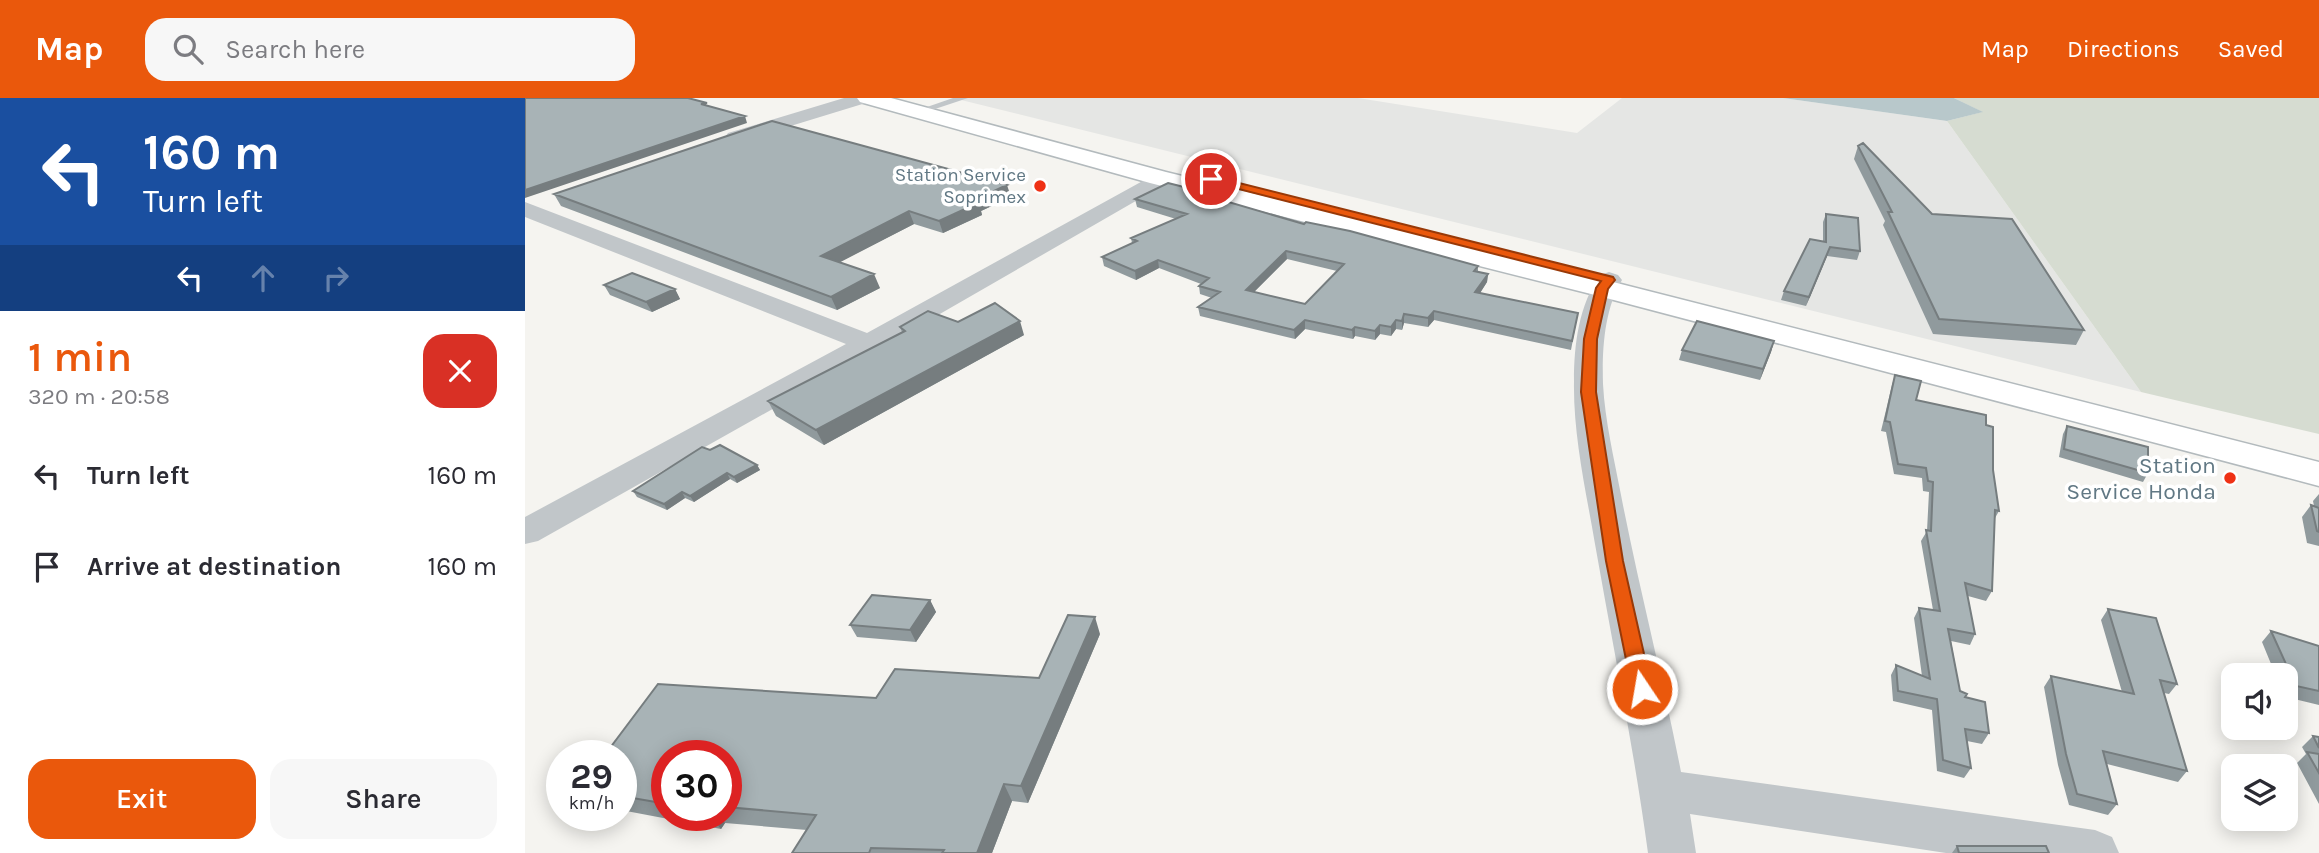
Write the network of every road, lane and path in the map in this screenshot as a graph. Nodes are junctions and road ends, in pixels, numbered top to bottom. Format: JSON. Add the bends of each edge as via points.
{"nodes":[{"id":1,"x":865,"y":98,"type":"edge"},
{"id":2,"x":903,"y":98,"type":"edge"},
{"id":3,"x":963,"y":98,"type":"edge"},
{"id":4,"x":932,"y":107,"type":"junction"},
{"id":5,"x":720,"y":142,"type":"edge"},
{"id":6,"x":1159,"y":178,"type":"junction"},
{"id":7,"x":550,"y":200,"type":"dead end"},
{"id":8,"x":525,"y":209,"type":"edge"},
{"id":9,"x":1606,"y":284,"type":"junction"},
{"id":10,"x":869,"y":343,"type":"junction"},
{"id":11,"x":2319,"y":458,"type":"edge"},
{"id":12,"x":2319,"y":474,"type":"edge"},
{"id":13,"x":525,"y":532,"type":"edge"},
{"id":14,"x":1664,"y":790,"type":"junction"},
{"id":15,"x":1672,"y":853,"type":"edge"},
{"id":16,"x":2095,"y":853,"type":"edge"}],
"edges":[{"from":1,"to":5,"type":"street"},
{"from":1,"to":6,"type":"main road"},
{"from":2,"to":4,"type":"main road"},
{"from":3,"to":4,"type":"lane"},
{"from":4,"to":9,"type":"main road"},
{"from":6,"to":9,"type":"main road"},
{"from":6,"to":10,"type":"street"},
{"from":7,"to":8,"type":"street"},
{"from":8,"to":10,"type":"street"},
{"from":9,"to":11,"type":"main road"},
{"from":9,"to":12,"type":"main road"},
{"from":9,"to":14,"type":"street","via":[[1591,339],[1589,392],[1614,561]]},
{"from":10,"to":13,"type":"street"},
{"from":14,"to":15,"type":"street"},
{"from":14,"to":16,"type":"street"}]}
